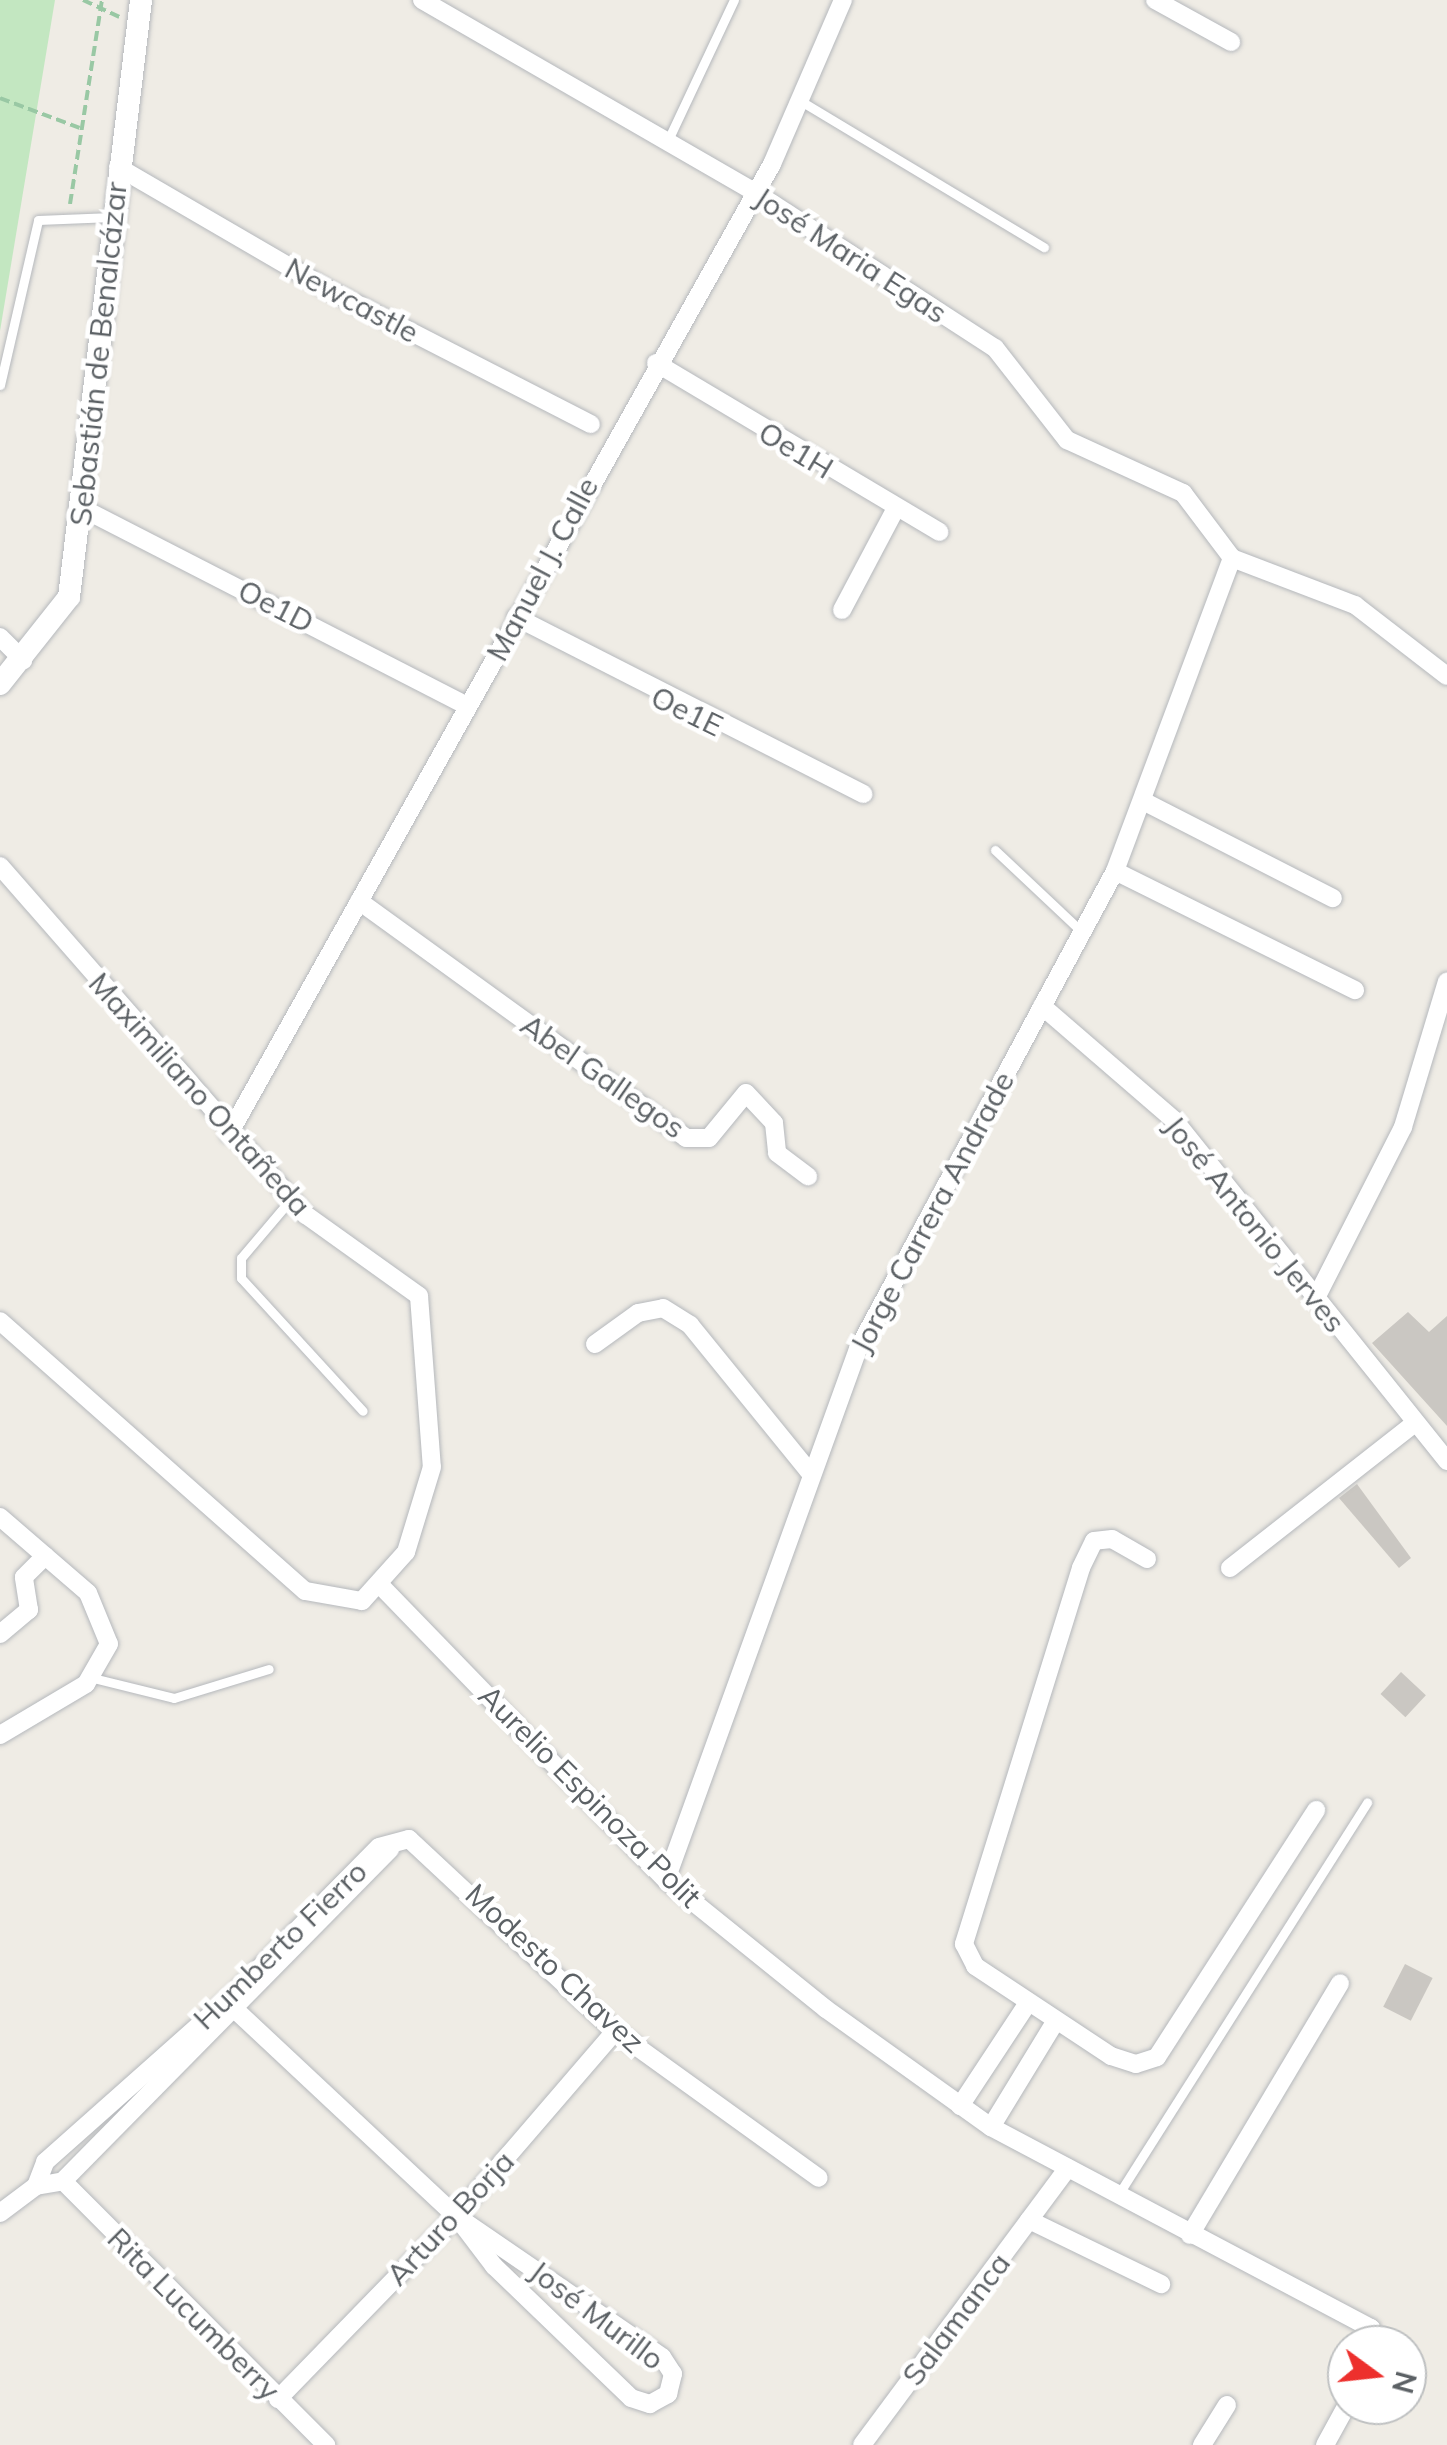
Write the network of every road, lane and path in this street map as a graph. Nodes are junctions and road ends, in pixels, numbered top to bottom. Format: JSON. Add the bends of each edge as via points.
{"nodes":[{"id":1,"x":82,"y":0,"type":"edge"},
{"id":2,"x":102,"y":0,"type":"edge"},
{"id":3,"x":142,"y":0,"type":"edge"},
{"id":4,"x":422,"y":0,"type":"edge"},
{"id":5,"x":734,"y":0,"type":"edge"},
{"id":6,"x":843,"y":0,"type":"edge"},
{"id":7,"x":1154,"y":0,"type":"edge"},
{"id":8,"x":100,"y":8,"type":"junction"},
{"id":9,"x":137,"y":26,"type":"junction"},
{"id":10,"x":1231,"y":42,"type":"dead end"},
{"id":11,"x":0,"y":98,"type":"edge"},
{"id":12,"x":804,"y":103,"type":"junction"},
{"id":13,"x":82,"y":128,"type":"junction"},
{"id":14,"x":668,"y":140,"type":"junction"},
{"id":15,"x":118,"y":166,"type":"junction"},
{"id":16,"x":756,"y":193,"type":"junction"},
{"id":17,"x":115,"y":217,"type":"junction"},
{"id":18,"x":68,"y":218,"type":"junction"},
{"id":19,"x":1044,"y":247,"type":"dead end"},
{"id":20,"x":656,"y":363,"type":"junction"},
{"id":21,"x":0,"y":385,"type":"edge"},
{"id":22,"x":592,"y":424,"type":"dead end"},
{"id":23,"x":82,"y":508,"type":"junction"},
{"id":24,"x":896,"y":508,"type":"junction"},
{"id":25,"x":940,"y":532,"type":"dead end"},
{"id":26,"x":1232,"y":558,"type":"junction"},
{"id":27,"x":842,"y":610,"type":"dead end"},
{"id":28,"x":516,"y":617,"type":"junction"},
{"id":29,"x":0,"y":637,"type":"edge"},
{"id":30,"x":23,"y":660,"type":"junction"},
{"id":31,"x":1447,"y":676,"type":"edge"},
{"id":32,"x":0,"y":684,"type":"edge"},
{"id":33,"x":468,"y":706,"type":"junction"},
{"id":34,"x":863,"y":794,"type":"dead end"},
{"id":35,"x":1145,"y":802,"type":"junction"},
{"id":36,"x":995,"y":850,"type":"dead end"},
{"id":37,"x":0,"y":866,"type":"edge"},
{"id":38,"x":1115,"y":871,"type":"junction"},
{"id":39,"x":1333,"y":898,"type":"dead end"},
{"id":40,"x":359,"y":901,"type":"junction"},
{"id":41,"x":1084,"y":933,"type":"junction"},
{"id":42,"x":1447,"y":981,"type":"edge"},
{"id":43,"x":1355,"y":990,"type":"dead end"},
{"id":44,"x":1042,"y":1006,"type":"junction"},
{"id":45,"x":229,"y":1134,"type":"junction"},
{"id":46,"x":808,"y":1176,"type":"dead end"},
{"id":47,"x":290,"y":1199,"type":"junction"},
{"id":48,"x":1316,"y":1298,"type":"junction"},
{"id":49,"x":0,"y":1321,"type":"edge"},
{"id":50,"x":595,"y":1344,"type":"dead end"},
{"id":51,"x":363,"y":1411,"type":"dead end"},
{"id":52,"x":1415,"y":1423,"type":"junction"},
{"id":53,"x":1447,"y":1462,"type":"edge"},
{"id":54,"x":811,"y":1474,"type":"junction"},
{"id":55,"x":0,"y":1517,"type":"edge"},
{"id":56,"x":45,"y":1556,"type":"junction"},
{"id":57,"x":1148,"y":1558,"type":"dead end"},
{"id":58,"x":1230,"y":1568,"type":"dead end"},
{"id":59,"x":381,"y":1586,"type":"junction"},
{"id":60,"x":0,"y":1634,"type":"edge"},
{"id":61,"x":270,"y":1669,"type":"dead end"},
{"id":62,"x":93,"y":1678,"type":"junction"},
{"id":63,"x":0,"y":1735,"type":"edge"},
{"id":64,"x":1367,"y":1802,"type":"dead end"},
{"id":65,"x":1316,"y":1810,"type":"dead end"},
{"id":66,"x":390,"y":1849,"type":"joint"},
{"id":67,"x":666,"y":1880,"type":"junction"},
{"id":68,"x":1340,"y":1983,"type":"dead end"},
{"id":69,"x":1028,"y":2003,"type":"junction"},
{"id":70,"x":232,"y":2006,"type":"junction"},
{"id":71,"x":1055,"y":2022,"type":"junction"},
{"id":72,"x":615,"y":2032,"type":"junction"},
{"id":73,"x":984,"y":2071,"type":"junction"},
{"id":74,"x":1014,"y":2091,"type":"junction"},
{"id":75,"x":960,"y":2106,"type":"junction"},
{"id":76,"x":991,"y":2127,"type":"junction"},
{"id":77,"x":1068,"y":2168,"type":"junction"},
{"id":78,"x":819,"y":2178,"type":"dead end"},
{"id":79,"x":63,"y":2181,"type":"junction"},
{"id":80,"x":36,"y":2186,"type":"junction"},
{"id":81,"x":1118,"y":2194,"type":"junction"},
{"id":82,"x":0,"y":2213,"type":"edge"},
{"id":83,"x":456,"y":2216,"type":"junction"},
{"id":84,"x":1029,"y":2220,"type":"junction"},
{"id":85,"x":1190,"y":2235,"type":"junction"},
{"id":86,"x":1161,"y":2284,"type":"dead end"},
{"id":87,"x":1365,"y":2325,"type":"edge"},
{"id":88,"x":278,"y":2399,"type":"junction"},
{"id":89,"x":1227,"y":2405,"type":"dead end"},
{"id":90,"x":326,"y":2445,"type":"edge"},
{"id":91,"x":862,"y":2445,"type":"edge"},
{"id":92,"x":1202,"y":2445,"type":"edge"}],
"edges":[{"from":1,"to":8,"type":"path"},
{"from":2,"to":8,"type":"path"},
{"from":3,"to":9,"type":"main road","name":"Sebastián de Benalcázar"},
{"from":4,"to":14,"type":"street","name":"José Maria Egas"},
{"from":5,"to":14,"type":"lane"},
{"from":6,"to":12,"type":"street","name":"Manuel J. Calle"},
{"from":7,"to":10,"type":"street"},
{"from":8,"to":9,"type":"path"},
{"from":8,"to":13,"type":"path"},
{"from":9,"to":15,"type":"main road","name":"Sebastián de Benalcázar"},
{"from":11,"to":13,"type":"path"},
{"from":12,"to":16,"type":"street","name":"Manuel J. Calle"},
{"from":12,"to":19,"type":"lane"},
{"from":13,"to":18,"type":"path"},
{"from":14,"to":16,"type":"street","name":"José Maria Egas"},
{"from":15,"to":17,"type":"main road","name":"Sebastián de Benalcázar"},
{"from":15,"to":22,"type":"street","name":"Newcastle","via":[[324,288]]},
{"from":16,"to":20,"type":"street","name":"Manuel J. Calle"},
{"from":16,"to":26,"type":"street","name":"José Maria Egas","via":[[1005,356],[1067,440],[1183,493]]},
{"from":17,"to":18,"type":"lane"},
{"from":17,"to":23,"type":"main road","name":"Sebastián de Benalcázar"},
{"from":18,"to":21,"type":"lane","via":[[38,220]]},
{"from":20,"to":24,"type":"street","name":"Oe1H"},
{"from":20,"to":28,"type":"street","name":"Manuel J. Calle"},
{"from":23,"to":30,"type":"main road","name":"Sebastián de Benalcázar","via":[[69,597]]},
{"from":23,"to":33,"type":"street","name":"Oe1D"},
{"from":24,"to":25,"type":"street","name":"Oe1H"},
{"from":24,"to":27,"type":"street"},
{"from":26,"to":31,"type":"street","via":[[1355,605]]},
{"from":26,"to":35,"type":"street","name":"Jorge Carrera Andrade"},
{"from":28,"to":33,"type":"street","name":"Manuel J. Calle"},
{"from":28,"to":34,"type":"street","name":"Oe1E"},
{"from":29,"to":30,"type":"street"},
{"from":30,"to":32,"type":"main road","name":"Sebastián de Benalcázar"},
{"from":33,"to":40,"type":"street","name":"Manuel J. Calle"},
{"from":35,"to":38,"type":"street","name":"Jorge Carrera Andrade"},
{"from":35,"to":39,"type":"street"},
{"from":36,"to":41,"type":"lane"},
{"from":37,"to":45,"type":"street","name":"Maximiliano Ontañeda"},
{"from":38,"to":41,"type":"street","name":"Jorge Carrera Andrade"},
{"from":38,"to":43,"type":"street"},
{"from":40,"to":45,"type":"street","name":"Manuel J. Calle"},
{"from":40,"to":46,"type":"street","name":"Abel Gallegos","via":[[686,1138],[709,1138],[746,1094],[774,1123],[777,1152]]},
{"from":41,"to":44,"type":"street","name":"Jorge Carrera Andrade"},
{"from":42,"to":48,"type":"street","via":[[1403,1127]]},
{"from":44,"to":48,"type":"street","name":"José Antonio Jerves","via":[[1174,1120]]},
{"from":44,"to":54,"type":"street","name":"Jorge Carrera Andrade","via":[[883,1297]]},
{"from":45,"to":47,"type":"street","name":"Maximiliano Ontañeda"},
{"from":47,"to":51,"type":"lane","via":[[241,1258],[241,1278]]},
{"from":47,"to":59,"type":"street","name":"Maximiliano Ontañeda","via":[[421,1302],[430,1486],[414,1536]]},
{"from":48,"to":52,"type":"street","name":"José Antonio Jerves"},
{"from":49,"to":59,"type":"street","via":[[300,1588],[353,1604]]},
{"from":50,"to":54,"type":"street","via":[[638,1313],[663,1308],[690,1325]]},
{"from":52,"to":53,"type":"street","name":"José Antonio Jerves"},
{"from":52,"to":58,"type":"street"},
{"from":54,"to":67,"type":"street","name":"Jorge Carrera Andrade"},
{"from":55,"to":56,"type":"street"},
{"from":56,"to":60,"type":"street","via":[[24,1578],[28,1610]]},
{"from":56,"to":62,"type":"street","via":[[104,1618],[109,1644]]},
{"from":57,"to":69,"type":"street","via":[[1112,1540],[1094,1541],[1080,1568],[964,1944],[975,1966]]},
{"from":59,"to":67,"type":"street","name":"Aurelio Espinoza Polit"},
{"from":61,"to":62,"type":"lane","via":[[174,1698]]},
{"from":62,"to":63,"type":"street"},
{"from":64,"to":81,"type":"lane"},
{"from":65,"to":71,"type":"street","via":[[1158,2056],[1124,2062]]},
{"from":66,"to":70,"type":"street","name":"Humberto Fierro"},
{"from":66,"to":72,"type":"street","name":"Modesto Chavez","via":[[423,1843]]},
{"from":67,"to":75,"type":"street","name":"Aurelio Espinoza Polit"},
{"from":68,"to":85,"type":"street"},
{"from":69,"to":71,"type":"street"},
{"from":69,"to":73,"type":"street"},
{"from":70,"to":79,"type":"street","name":"Humberto Fierro"},
{"from":70,"to":80,"type":"street","name":"Humberto Fierro","via":[[45,2162]]},
{"from":70,"to":83,"type":"street","name":"José Murillo"},
{"from":71,"to":74,"type":"street"},
{"from":72,"to":78,"type":"street","name":"Modesto Chavez"},
{"from":72,"to":83,"type":"street","name":"Arturo Borja"},
{"from":73,"to":74,"type":"street"},
{"from":73,"to":75,"type":"street"},
{"from":74,"to":76,"type":"street"},
{"from":75,"to":76,"type":"street","name":"Aurelio Espinoza Polit"},
{"from":76,"to":77,"type":"street","name":"Aurelio Espinoza Polit"},
{"from":77,"to":81,"type":"street","name":"Aurelio Espinoza Polit"},
{"from":77,"to":84,"type":"street","name":"Salamanca"},
{"from":79,"to":80,"type":"street","name":"Humberto Fierro"},
{"from":79,"to":88,"type":"street","name":"Rita Lucumberry"},
{"from":80,"to":82,"type":"street","name":"Humberto Fierro"},
{"from":81,"to":85,"type":"street","name":"Aurelio Espinoza Polit"},
{"from":83,"to":83,"type":"street","name":"José Murillo","via":[[494,2266],[630,2398],[650,2404],[668,2394],[673,2374],[662,2357]]},
{"from":83,"to":88,"type":"street","name":"Arturo Borja"},
{"from":84,"to":86,"type":"street"},
{"from":84,"to":91,"type":"street","name":"Salamanca"},
{"from":85,"to":87,"type":"street","name":"Aurelio Espinoza Polit"},
{"from":88,"to":90,"type":"street","name":"Rita Lucumberry"},
{"from":89,"to":92,"type":"street"}]}
